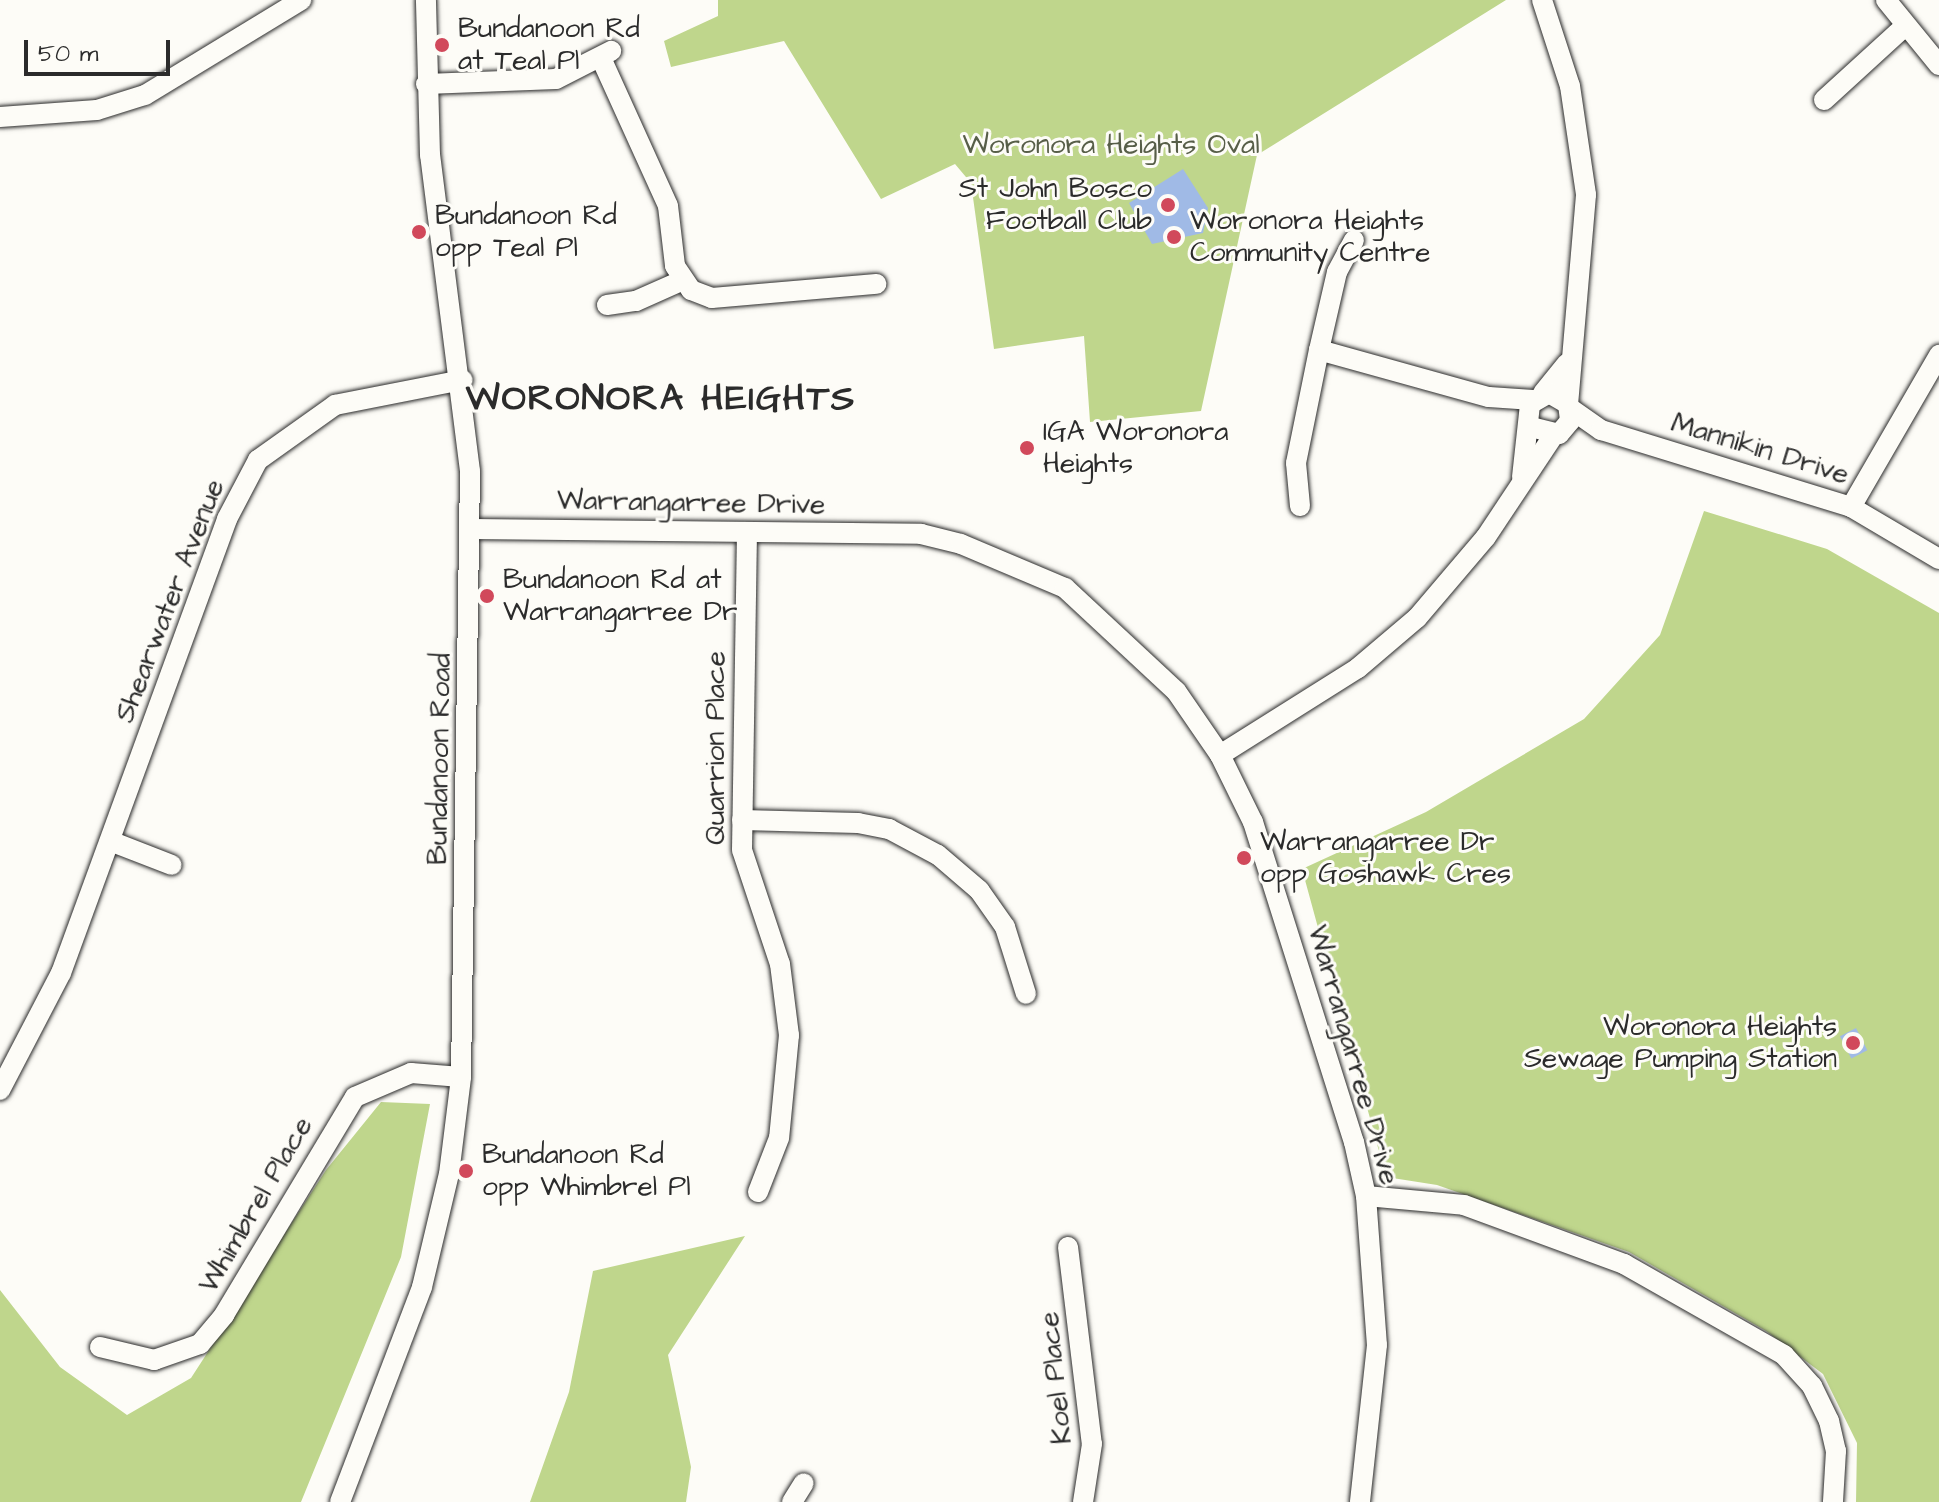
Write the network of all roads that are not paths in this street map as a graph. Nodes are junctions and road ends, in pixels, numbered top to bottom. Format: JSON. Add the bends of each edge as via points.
{"nodes":[{"id":1,"x":301,"y":0,"type":"edge"},
{"id":2,"x":426,"y":0,"type":"edge"},
{"id":3,"x":1542,"y":0,"type":"edge"},
{"id":4,"x":1886,"y":0,"type":"edge"},
{"id":5,"x":1905,"y":26,"type":"junction"},
{"id":6,"x":1939,"y":65,"type":"edge"},
{"id":7,"x":426,"y":84,"type":"junction"},
{"id":8,"x":1824,"y":100,"type":"dead end"},
{"id":9,"x":0,"y":117,"type":"edge"},
{"id":10,"x":1354,"y":240,"type":"dead end"},
{"id":11,"x":681,"y":281,"type":"junction"},
{"id":12,"x":876,"y":284,"type":"dead end"},
{"id":13,"x":607,"y":305,"type":"dead end"},
{"id":14,"x":1319,"y":350,"type":"junction"},
{"id":15,"x":1939,"y":355,"type":"edge"},
{"id":16,"x":1567,"y":363,"type":"junction"},
{"id":17,"x":463,"y":380,"type":"junction"},
{"id":18,"x":1570,"y":406,"type":"junction"},
{"id":19,"x":1534,"y":410,"type":"junction"},
{"id":20,"x":1601,"y":430,"type":"junction"},
{"id":21,"x":1559,"y":433,"type":"junction"},
{"id":22,"x":1522,"y":477,"type":"junction"},
{"id":23,"x":1300,"y":506,"type":"dead end"},
{"id":24,"x":1851,"y":507,"type":"junction"},
{"id":25,"x":472,"y":529,"type":"junction"},
{"id":26,"x":747,"y":532,"type":"junction"},
{"id":27,"x":1939,"y":559,"type":"edge"},
{"id":28,"x":1220,"y":755,"type":"junction"},
{"id":29,"x":742,"y":820,"type":"junction"},
{"id":30,"x":110,"y":841,"type":"junction"},
{"id":31,"x":172,"y":865,"type":"dead end"},
{"id":32,"x":1026,"y":994,"type":"dead end"},
{"id":33,"x":461,"y":1077,"type":"junction"},
{"id":34,"x":0,"y":1090,"type":"edge"},
{"id":35,"x":758,"y":1192,"type":"dead end"},
{"id":36,"x":1366,"y":1196,"type":"junction"},
{"id":37,"x":1068,"y":1247,"type":"dead end"},
{"id":38,"x":100,"y":1347,"type":"dead end"},
{"id":39,"x":804,"y":1483,"type":"dead end"},
{"id":40,"x":340,"y":1502,"type":"edge"},
{"id":41,"x":792,"y":1502,"type":"edge"},
{"id":42,"x":1083,"y":1502,"type":"edge"},
{"id":43,"x":1360,"y":1502,"type":"edge"},
{"id":44,"x":1833,"y":1502,"type":"edge"}],
"edges":[{"from":1,"to":9,"type":"street","via":[[136,98],[97,110]]},
{"from":2,"to":7,"type":"street","name":"Bundanoon Road"},
{"from":3,"to":16,"type":"street","via":[[1570,86],[1586,195],[1585,268]]},
{"from":4,"to":5,"type":"street"},
{"from":5,"to":6,"type":"street"},
{"from":5,"to":8,"type":"street"},
{"from":7,"to":11,"type":"street","via":[[556,79],[607,54],[668,206]]},
{"from":7,"to":17,"type":"street","name":"Bundanoon Road"},
{"from":10,"to":14,"type":"street","via":[[1337,272]]},
{"from":11,"to":12,"type":"street","via":[[712,298]]},
{"from":11,"to":13,"type":"street"},
{"from":14,"to":19,"type":"street"},
{"from":14,"to":23,"type":"street","via":[[1296,463]]},
{"from":15,"to":24,"type":"street"},
{"from":16,"to":18,"type":"street"},
{"from":16,"to":19,"type":"street"},
{"from":17,"to":25,"type":"street","name":"Bundanoon Road"},
{"from":17,"to":30,"type":"street","name":"Shearwater Avenue","via":[[335,405],[258,460],[227,519]]},
{"from":18,"to":19,"type":"street","name":"Mannikin Drive"},
{"from":18,"to":20,"type":"street","name":"Mannikin Drive"},
{"from":18,"to":21,"type":"street"},
{"from":19,"to":21,"type":"street"},
{"from":19,"to":22,"type":"street"},
{"from":20,"to":21,"type":"street","name":"Mannikin Drive"},
{"from":20,"to":24,"type":"street","name":"Mannikin Drive"},
{"from":21,"to":22,"type":"street"},
{"from":22,"to":28,"type":"street","via":[[1471,556],[1408,626],[1333,686]]},
{"from":24,"to":27,"type":"street","name":"Mannikin Drive"},
{"from":25,"to":26,"type":"street","name":"Warrangarree Drive"},
{"from":25,"to":33,"type":"street","name":"Bundanoon Road"},
{"from":26,"to":28,"type":"street","name":"Warrangarree Drive","via":[[910,538],[1073,600],[1148,660]]},
{"from":26,"to":29,"type":"street","name":"Quarrion Place"},
{"from":28,"to":36,"type":"street","name":"Warrangarree Drive","via":[[1268,865]]},
{"from":29,"to":32,"type":"street","via":[[858,823],[928,849],[992,907],[1014,947]]},
{"from":29,"to":35,"type":"street","name":"Quarrion Place","via":[[745,872],[780,964],[789,1035],[779,1138]]},
{"from":30,"to":31,"type":"street"},
{"from":30,"to":34,"type":"street","name":"Shearwater Avenue","via":[[61,973]]},
{"from":33,"to":38,"type":"street","name":"Whimbrel Place","via":[[411,1073],[355,1097],[224,1315],[200,1344],[154,1360]]},
{"from":33,"to":40,"type":"street","name":"Bundanoon Road","via":[[447,1188],[422,1287]]},
{"from":36,"to":43,"type":"street","name":"Warrangarree Drive","via":[[1377,1345]]},
{"from":36,"to":44,"type":"street","via":[[1464,1205],[1560,1246],[1624,1264],[1784,1355],[1812,1386],[1829,1421]]},
{"from":37,"to":42,"type":"street","name":"Koel Place","via":[[1092,1444]]},
{"from":39,"to":41,"type":"street"}]}
